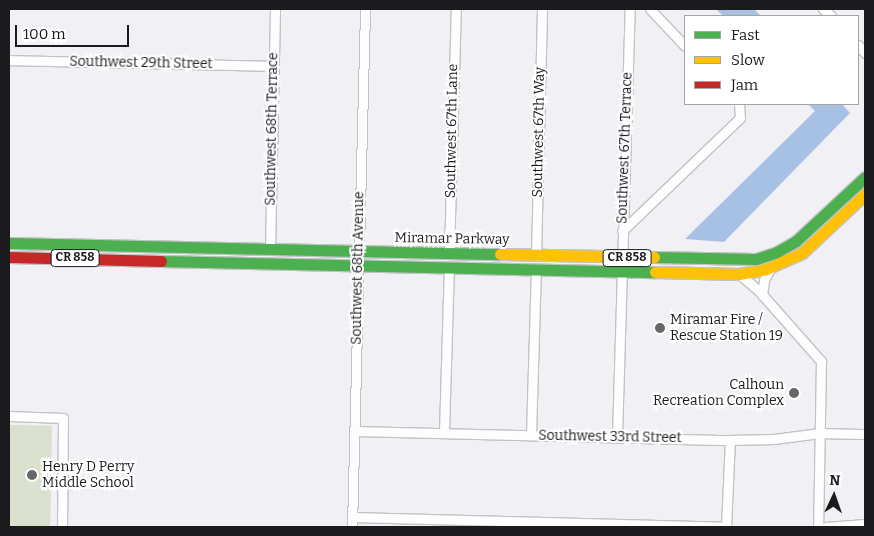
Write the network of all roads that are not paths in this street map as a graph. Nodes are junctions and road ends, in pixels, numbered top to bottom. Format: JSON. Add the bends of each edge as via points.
{"nodes":[{"id":1,"x":275,"y":9,"type":"edge"},
{"id":2,"x":365,"y":9,"type":"edge"},
{"id":3,"x":456,"y":9,"type":"edge"},
{"id":4,"x":542,"y":9,"type":"edge"},
{"id":5,"x":630,"y":9,"type":"edge"},
{"id":6,"x":650,"y":9,"type":"edge"},
{"id":7,"x":684,"y":45,"type":"edge"},
{"id":8,"x":9,"y":60,"type":"edge"},
{"id":9,"x":273,"y":66,"type":"junction"},
{"id":10,"x":740,"y":107,"type":"edge"},
{"id":11,"x":865,"y":177,"type":"edge"},
{"id":12,"x":865,"y":194,"type":"edge"},
{"id":13,"x":622,"y":231,"type":"junction"},
{"id":14,"x":9,"y":243,"type":"edge"},
{"id":15,"x":270,"y":249,"type":"junction"},
{"id":16,"x":359,"y":251,"type":"junction"},
{"id":17,"x":449,"y":254,"type":"junction"},
{"id":18,"x":536,"y":256,"type":"junction"},
{"id":19,"x":9,"y":257,"type":"edge"},
{"id":20,"x":622,"y":258,"type":"junction"},
{"id":21,"x":358,"y":264,"type":"junction"},
{"id":22,"x":449,"y":267,"type":"junction"},
{"id":23,"x":771,"y":268,"type":"junction"},
{"id":24,"x":536,"y":269,"type":"junction"},
{"id":25,"x":622,"y":271,"type":"junction"},
{"id":26,"x":739,"y":274,"type":"junction"},
{"id":27,"x":762,"y":295,"type":"junction"},
{"id":28,"x":9,"y":416,"type":"edge"},
{"id":29,"x":354,"y":431,"type":"junction"},
{"id":30,"x":444,"y":432,"type":"junction"},
{"id":31,"x":820,"y":434,"type":"junction"},
{"id":32,"x":865,"y":434,"type":"edge"},
{"id":33,"x":531,"y":435,"type":"junction"},
{"id":34,"x":617,"y":437,"type":"junction"},
{"id":35,"x":730,"y":440,"type":"junction"},
{"id":36,"x":352,"y":517,"type":"junction"},
{"id":37,"x":441,"y":523,"type":"edge"},
{"id":38,"x":865,"y":524,"type":"edge"},
{"id":39,"x":62,"y":527,"type":"edge"},
{"id":40,"x":352,"y":527,"type":"edge"},
{"id":41,"x":726,"y":527,"type":"edge"},
{"id":42,"x":818,"y":527,"type":"edge"},
{"id":43,"x":825,"y":527,"type":"edge"}],
"edges":[{"from":1,"to":9,"type":"street","name":"Southwest 68th Terrace"},
{"from":2,"to":16,"type":"street","name":"Southwest 68th Avenue"},
{"from":3,"to":17,"type":"street","name":"Southwest 67th Lane"},
{"from":4,"to":18,"type":"street","name":"Southwest 67th Way"},
{"from":5,"to":13,"type":"street","name":"Southwest 67th Terrace"},
{"from":6,"to":7,"type":"street"},
{"from":8,"to":9,"type":"street","name":"Southwest 29th Street"},
{"from":9,"to":15,"type":"street","name":"Southwest 68th Terrace"},
{"from":10,"to":13,"type":"street","via":[[740,118]]},
{"from":11,"to":20,"type":"main road","name":"Miramar Parkway","number":"CR 858","via":[[817,223],[777,252],[756,259],[732,260]]},
{"from":12,"to":23,"type":"main road","name":"Miramar Parkway","number":"CR 858","via":[[802,253]]},
{"from":13,"to":20,"type":"street","name":"Southwest 67th Terrace"},
{"from":14,"to":15,"type":"main road","name":"Miramar Parkway","number":"CR 858"},
{"from":15,"to":16,"type":"main road","name":"Miramar Parkway","number":"CR 858"},
{"from":16,"to":17,"type":"main road","name":"Miramar Parkway","number":"CR 858"},
{"from":16,"to":21,"type":"street","name":"Southwest 68th Avenue"},
{"from":17,"to":18,"type":"main road","name":"Miramar Parkway","number":"CR 858"},
{"from":18,"to":20,"type":"main road","name":"Miramar Parkway","number":"CR 858"},
{"from":19,"to":21,"type":"main road","name":"Miramar Parkway","number":"CR 858"},
{"from":20,"to":25,"type":"street","name":"Southwest 67th Terrace"},
{"from":21,"to":22,"type":"main road","name":"Miramar Parkway","number":"CR 858"},
{"from":21,"to":29,"type":"street","name":"Southwest 68th Avenue"},
{"from":22,"to":24,"type":"main road","name":"Miramar Parkway","number":"CR 858"},
{"from":22,"to":30,"type":"street"},
{"from":23,"to":26,"type":"main road","name":"Miramar Parkway","number":"CR 858"},
{"from":23,"to":27,"type":"street"},
{"from":24,"to":25,"type":"main road","name":"Miramar Parkway","number":"CR 858"},
{"from":24,"to":33,"type":"street"},
{"from":25,"to":26,"type":"main road","name":"Miramar Parkway","number":"CR 858"},
{"from":25,"to":34,"type":"street","name":"Southwest 67th Terrace"},
{"from":26,"to":27,"type":"street"},
{"from":27,"to":31,"type":"street","via":[[821,362]]},
{"from":28,"to":39,"type":"street","via":[[63,418]]},
{"from":29,"to":30,"type":"street","name":"Southwest 33rd Street"},
{"from":29,"to":36,"type":"street","name":"Southwest 68th Avenue"},
{"from":30,"to":33,"type":"street","name":"Southwest 33rd Street"},
{"from":31,"to":32,"type":"street","name":"Southwest 33rd Street"},
{"from":31,"to":35,"type":"street","name":"Southwest 33rd Street"},
{"from":31,"to":42,"type":"street"},
{"from":33,"to":34,"type":"street","name":"Southwest 33rd Street"},
{"from":34,"to":35,"type":"street","name":"Southwest 33rd Street"},
{"from":35,"to":41,"type":"street"},
{"from":36,"to":37,"type":"street"},
{"from":36,"to":40,"type":"street","name":"Southwest 68th Avenue"},
{"from":37,"to":41,"type":"street"},
{"from":38,"to":43,"type":"street"}]}
